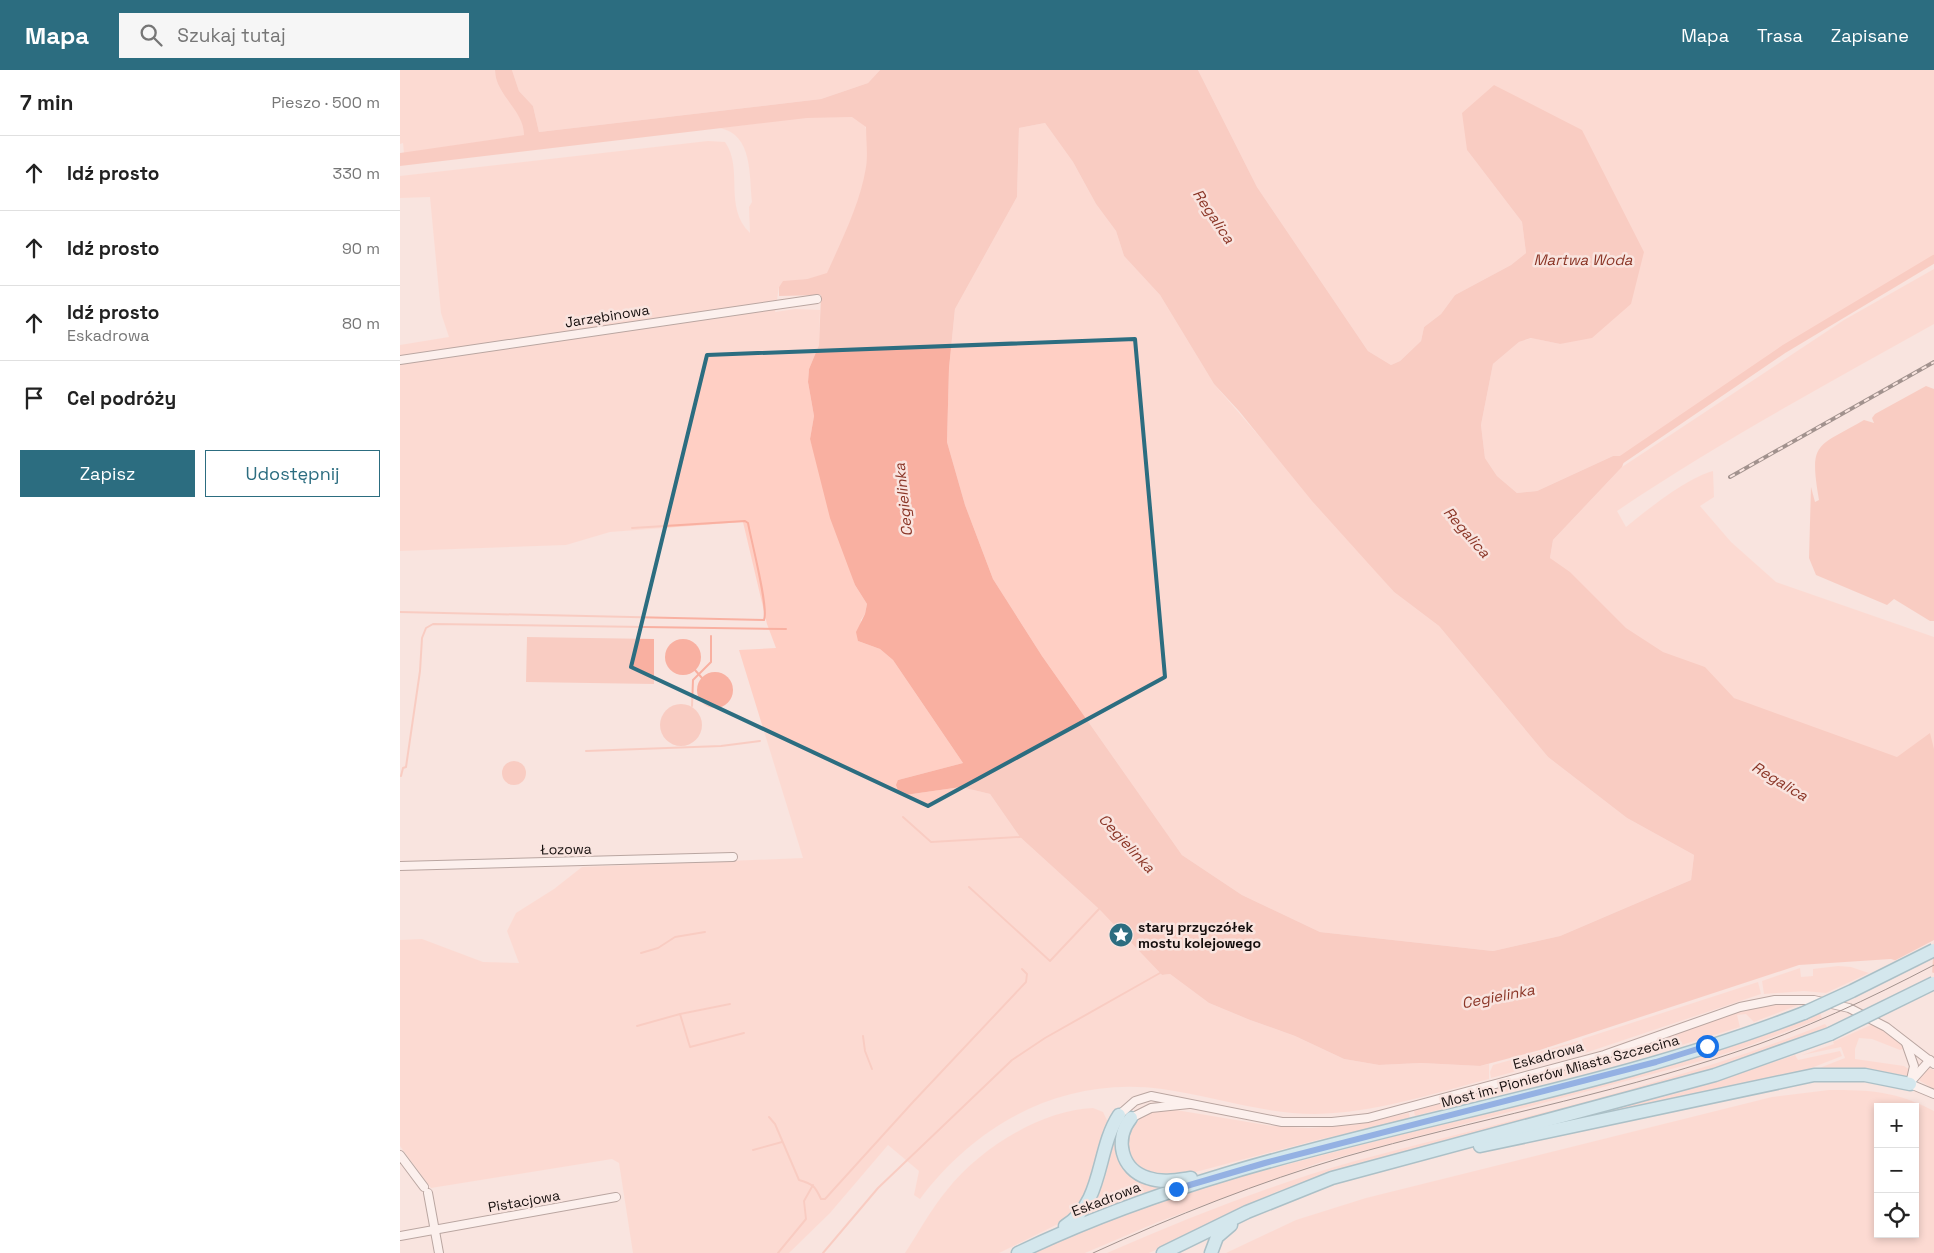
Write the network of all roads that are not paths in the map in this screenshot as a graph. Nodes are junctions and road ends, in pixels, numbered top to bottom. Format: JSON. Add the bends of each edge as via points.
{"nodes":[{"id":1,"x":817,"y":299,"type":"dead end"},
{"id":2,"x":400,"y":360,"type":"edge"},
{"id":3,"x":732,"y":857,"type":"dead end"},
{"id":4,"x":400,"y":866,"type":"edge"},
{"id":5,"x":1934,"y":950,"type":"edge"},
{"id":6,"x":1934,"y":983,"type":"edge"},
{"id":7,"x":1903,"y":1039,"type":"junction"},
{"id":8,"x":1932,"y":1062,"type":"edge"},
{"id":9,"x":1910,"y":1084,"type":"junction"},
{"id":10,"x":1934,"y":1094,"type":"edge"},
{"id":11,"x":1189,"y":1104,"type":"junction"},
{"id":12,"x":1125,"y":1117,"type":"junction"},
{"id":13,"x":400,"y":1155,"type":"edge"},
{"id":14,"x":1403,"y":1159,"type":"junction"},
{"id":15,"x":1265,"y":1163,"type":"junction"},
{"id":16,"x":616,"y":1196,"type":"dead end"},
{"id":17,"x":1247,"y":1212,"type":"junction"},
{"id":18,"x":436,"y":1230,"type":"junction"},
{"id":19,"x":400,"y":1236,"type":"edge"},
{"id":20,"x":1039,"y":1242,"type":"junction"},
{"id":21,"x":439,"y":1253,"type":"edge"},
{"id":22,"x":1018,"y":1253,"type":"edge"},
{"id":23,"x":1163,"y":1253,"type":"edge"},
{"id":24,"x":1211,"y":1253,"type":"edge"}],
"edges":[{"from":1,"to":2,"type":"street","name":"Jarzębinowa"},
{"from":3,"to":4,"type":"street","name":"Łozowa"},
{"from":5,"to":15,"type":"main road","name":"Most im. Pionierów Miasta Szczecina","bridge":true,"via":[[1852,992],[1739,1037],[1656,1062]]},
{"from":6,"to":14,"type":"main road","bridge":true,"via":[[1830,1034],[1715,1075]]},
{"from":7,"to":8,"type":"street","name":"Eskadrowa"},
{"from":7,"to":9,"type":"street","via":[[1914,1066]]},
{"from":7,"to":11,"type":"street","name":"Eskadrowa","via":[[1844,1006],[1808,999],[1775,1000],[1740,1007],[1604,1055],[1368,1118],[1282,1122]]},
{"from":8,"to":9,"type":"street","name":"Eskadrowa"},
{"from":9,"to":10,"type":"street"},
{"from":9,"to":14,"type":"main road","via":[[1865,1075],[1814,1076],[1560,1130]]},
{"from":11,"to":12,"type":"street","name":"Eskadrowa","via":[[1151,1108]]},
{"from":11,"to":12,"type":"street","name":"Eskadrowa","via":[[1173,1098],[1151,1096],[1135,1101]]},
{"from":12,"to":15,"type":"main road","via":[[1122,1136],[1124,1158],[1132,1169],[1146,1178],[1176,1180]]},
{"from":12,"to":20,"type":"main road","via":[[1109,1136],[1094,1188],[1085,1206],[1068,1224]]},
{"from":13,"to":18,"type":"street","via":[[426,1190]]},
{"from":14,"to":17,"type":"main road","via":[[1310,1185]]},
{"from":15,"to":20,"type":"main road","name":"Eskadrowa","via":[[1141,1200]]},
{"from":16,"to":18,"type":"street","name":"Pistacjowa"},
{"from":17,"to":23,"type":"main road"},
{"from":17,"to":24,"type":"main road","via":[[1220,1235]]},
{"from":18,"to":19,"type":"street","name":"Pistacjowa"},
{"from":18,"to":21,"type":"street"},
{"from":20,"to":22,"type":"main road","name":"Eskadrowa"}]}
